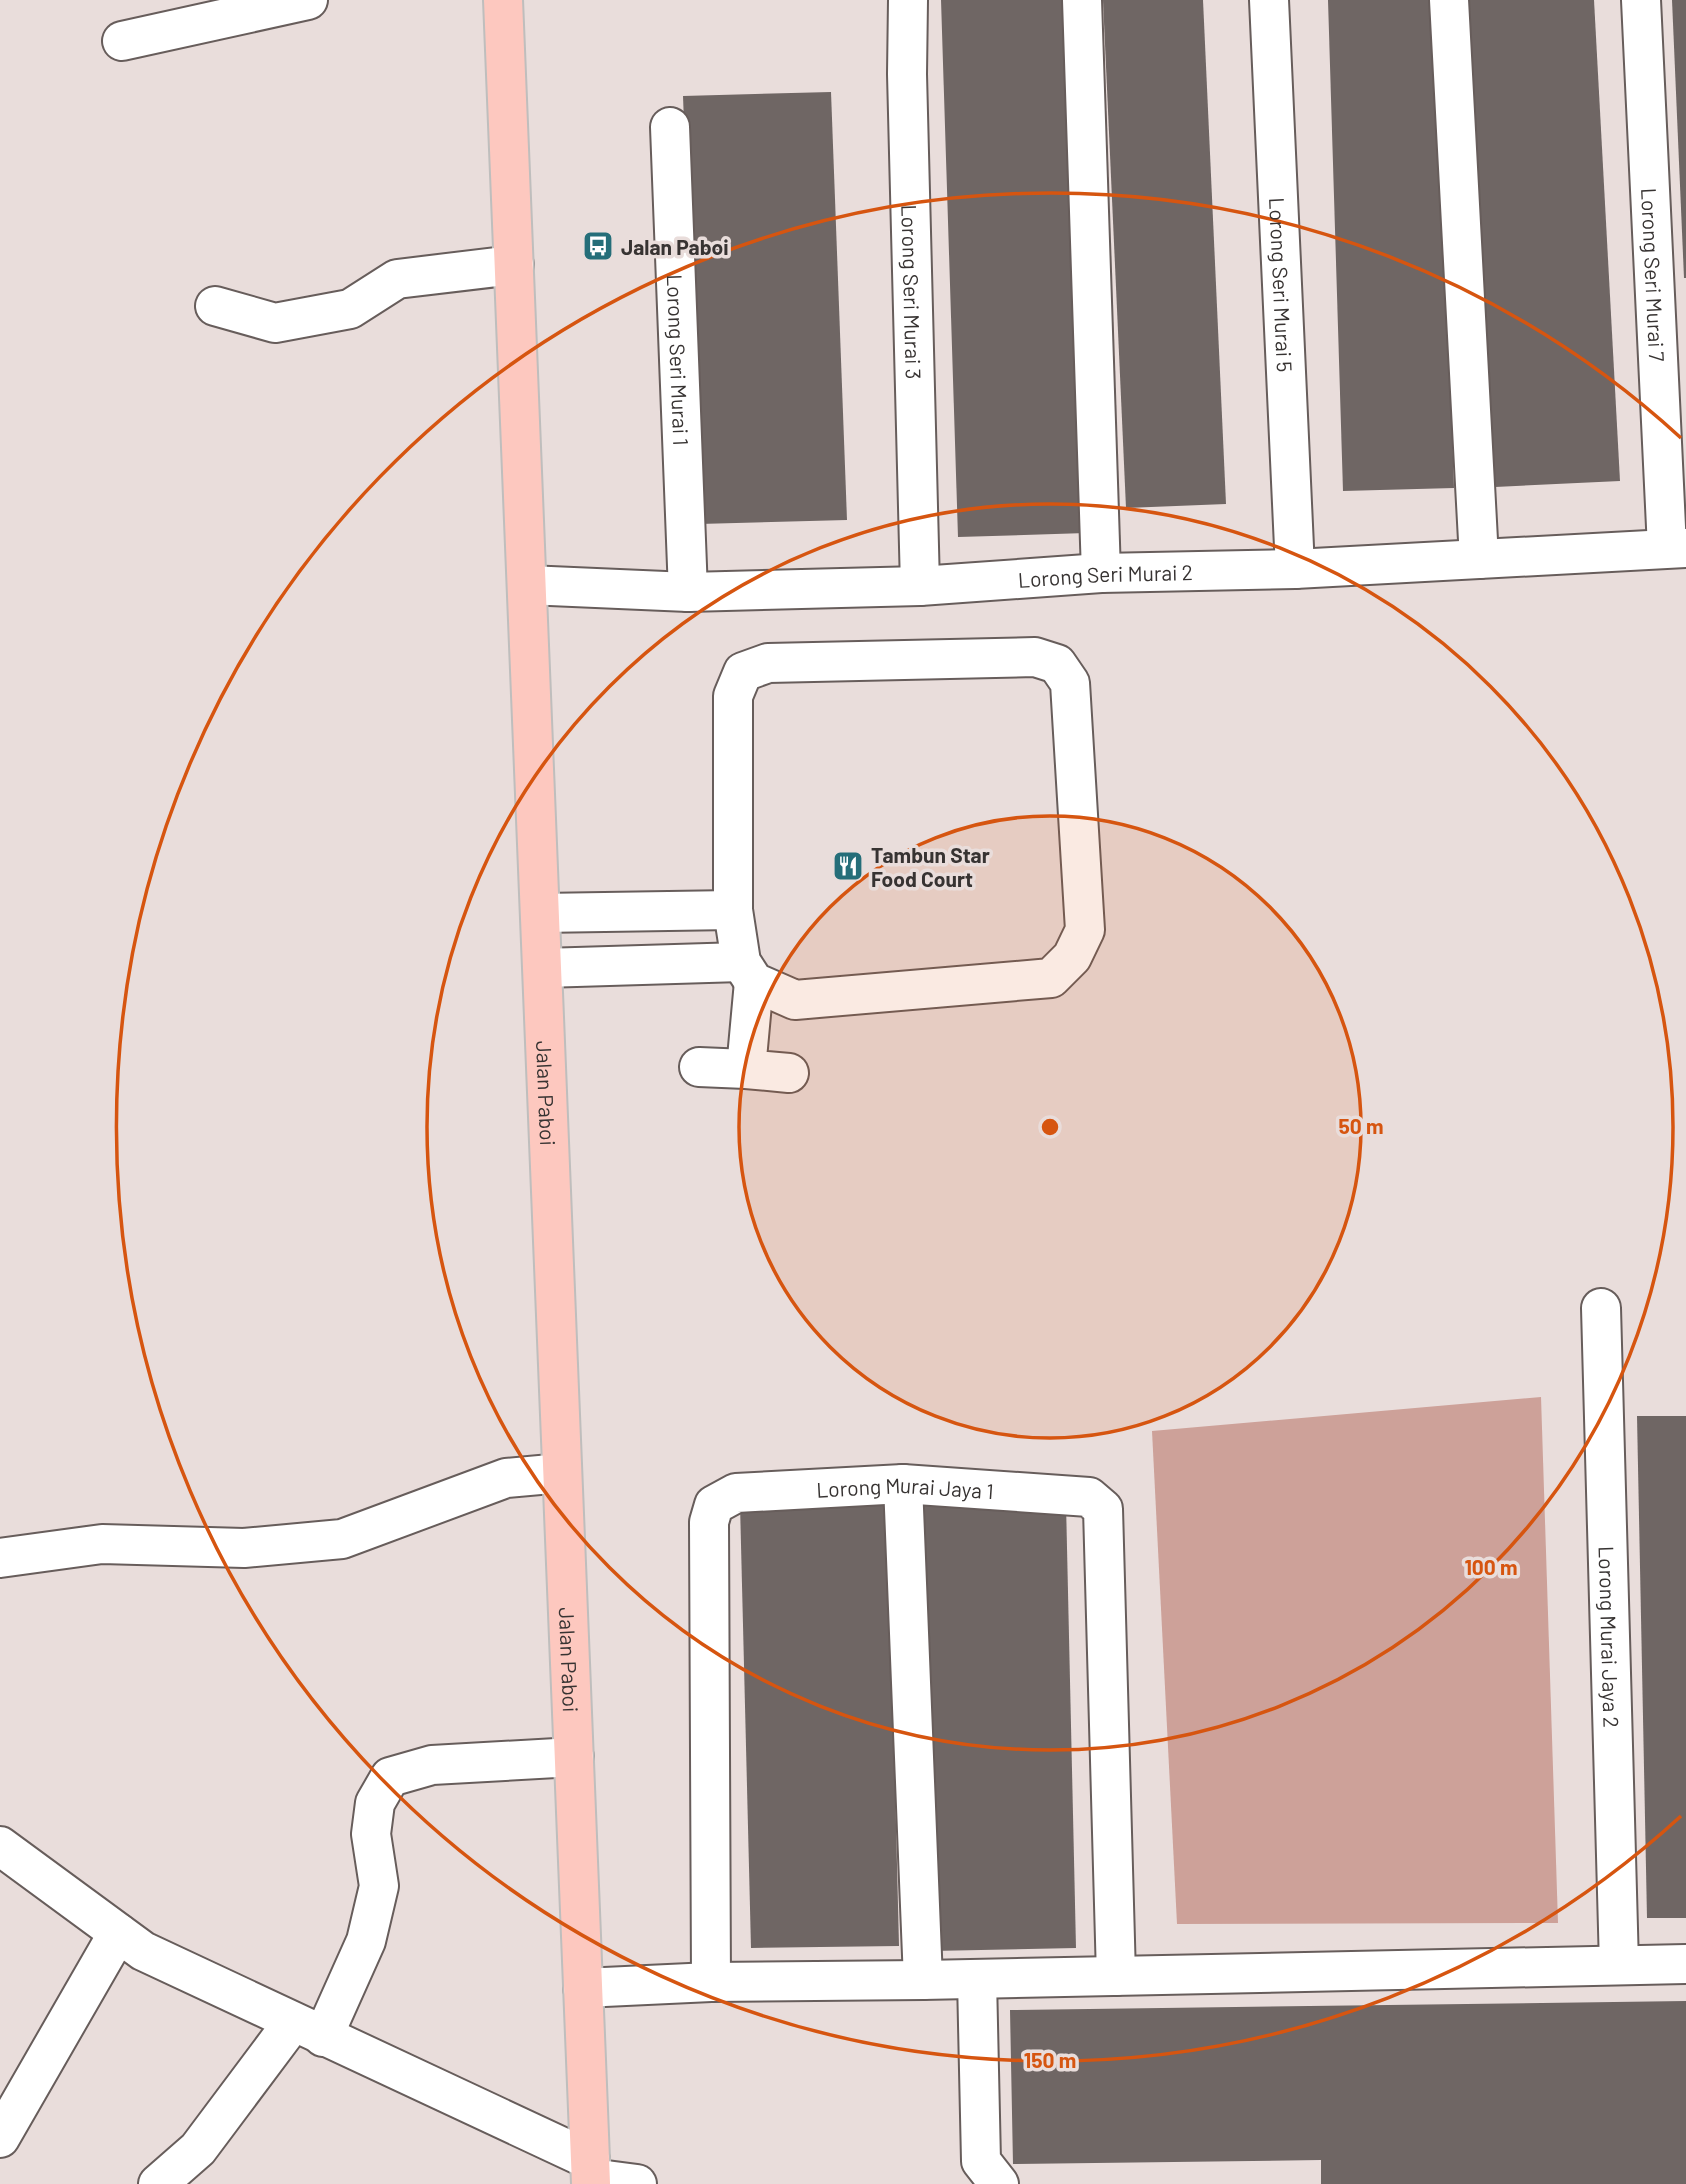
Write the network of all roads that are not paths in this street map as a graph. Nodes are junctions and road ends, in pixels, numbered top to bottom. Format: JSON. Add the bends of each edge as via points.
{"nodes":[{"id":1,"x":308,"y":0,"type":"edge"},
{"id":2,"x":503,"y":0,"type":"edge"},
{"id":3,"x":908,"y":0,"type":"edge"},
{"id":4,"x":1082,"y":0,"type":"edge"},
{"id":5,"x":1269,"y":0,"type":"edge"},
{"id":6,"x":1449,"y":0,"type":"edge"},
{"id":7,"x":1641,"y":0,"type":"edge"},
{"id":8,"x":122,"y":41,"type":"dead end"},
{"id":9,"x":670,"y":127,"type":"dead end"},
{"id":10,"x":514,"y":265,"type":"junction"},
{"id":11,"x":215,"y":306,"type":"dead end"},
{"id":12,"x":1676,"y":548,"type":"edge"},
{"id":13,"x":1479,"y":559,"type":"junction"},
{"id":14,"x":1295,"y":569,"type":"junction"},
{"id":15,"x":1101,"y":573,"type":"junction"},
{"id":16,"x":527,"y":585,"type":"junction"},
{"id":17,"x":920,"y":586,"type":"junction"},
{"id":18,"x":688,"y":593,"type":"junction"},
{"id":19,"x":733,"y":910,"type":"junction"},
{"id":20,"x":540,"y":913,"type":"junction"},
{"id":21,"x":543,"y":968,"type":"junction"},
{"id":22,"x":747,"y":972,"type":"junction"},
{"id":23,"x":699,"y":1067,"type":"dead end"},
{"id":24,"x":746,"y":1069,"type":"junction"},
{"id":25,"x":789,"y":1073,"type":"dead end"},
{"id":26,"x":1601,"y":1308,"type":"dead end"},
{"id":27,"x":562,"y":1474,"type":"junction"},
{"id":28,"x":903,"y":1484,"type":"junction"},
{"id":29,"x":0,"y":1558,"type":"edge"},
{"id":30,"x":574,"y":1757,"type":"junction"},
{"id":31,"x":0,"y":1846,"type":"edge"},
{"id":32,"x":118,"y":1933,"type":"junction"},
{"id":33,"x":1686,"y":1964,"type":"edge"},
{"id":34,"x":1619,"y":1965,"type":"junction"},
{"id":35,"x":1116,"y":1976,"type":"junction"},
{"id":36,"x":976,"y":1979,"type":"junction"},
{"id":37,"x":923,"y":1980,"type":"junction"},
{"id":38,"x":711,"y":1982,"type":"junction"},
{"id":39,"x":583,"y":1987,"type":"junction"},
{"id":40,"x":308,"y":2029,"type":"junction"},
{"id":41,"x":0,"y":2138,"type":"edge"},
{"id":42,"x":591,"y":2174,"type":"edge"},
{"id":43,"x":158,"y":2184,"type":"edge"},
{"id":44,"x":637,"y":2184,"type":"edge"},
{"id":45,"x":999,"y":2184,"type":"edge"}],
"edges":[{"from":1,"to":8,"type":"street"},
{"from":2,"to":10,"type":"main road","name":"Jalan Paboi"},
{"from":3,"to":17,"type":"street","name":"Lorong Seri Murai 3"},
{"from":4,"to":15,"type":"street"},
{"from":5,"to":14,"type":"street","name":"Lorong Seri Murai 5"},
{"from":6,"to":13,"type":"street"},
{"from":7,"to":12,"type":"street","name":"Lorong Seri Murai 7"},
{"from":9,"to":18,"type":"street","name":"Lorong Seri Murai 1"},
{"from":10,"to":11,"type":"street","via":[[397,278],[350,309],[275,323]]},
{"from":10,"to":16,"type":"main road","name":"Jalan Paboi"},
{"from":12,"to":13,"type":"street","name":"Lorong Seri Murai 2"},
{"from":13,"to":14,"type":"street","name":"Lorong Seri Murai 2"},
{"from":14,"to":15,"type":"street","name":"Lorong Seri Murai 2"},
{"from":15,"to":17,"type":"street","name":"Lorong Seri Murai 2"},
{"from":16,"to":18,"type":"street","name":"Lorong Seri Murai 2"},
{"from":16,"to":20,"type":"main road","name":"Jalan Paboi"},
{"from":17,"to":18,"type":"street","name":"Lorong Seri Murai 2"},
{"from":19,"to":20,"type":"street"},
{"from":19,"to":22,"type":"street"},
{"from":19,"to":22,"type":"street","via":[[733,696],[743,672],[768,663],[1035,657],[1058,664],[1070,683],[1085,930],[1072,957],[1051,978],[795,1000]]},
{"from":20,"to":21,"type":"main road","name":"Jalan Paboi"},
{"from":21,"to":22,"type":"street"},
{"from":21,"to":27,"type":"main road","name":"Jalan Paboi"},
{"from":22,"to":24,"type":"street"},
{"from":23,"to":24,"type":"street"},
{"from":24,"to":25,"type":"street"},
{"from":26,"to":34,"type":"street","name":"Lorong Murai Jaya 2"},
{"from":27,"to":29,"type":"street","via":[[506,1478],[342,1539],[244,1548],[102,1544]]},
{"from":27,"to":30,"type":"main road","name":"Jalan Paboi"},
{"from":28,"to":35,"type":"street","name":"Lorong Murai Jaya 1","via":[[1089,1497],[1104,1509]]},
{"from":28,"to":37,"type":"street"},
{"from":28,"to":38,"type":"street","name":"Lorong Murai Jaya 1","via":[[736,1493],[714,1505],[709,1522]]},
{"from":30,"to":39,"type":"main road","name":"Jalan Paboi"},
{"from":30,"to":40,"type":"street","via":[[432,1765],[390,1777],[374,1803],[371,1834],[379,1886],[366,1941]]},
{"from":31,"to":32,"type":"street"},
{"from":32,"to":40,"type":"street","via":[[144,1951]]},
{"from":32,"to":41,"type":"street"},
{"from":33,"to":34,"type":"street"},
{"from":34,"to":35,"type":"street"},
{"from":35,"to":36,"type":"street"},
{"from":36,"to":37,"type":"street"},
{"from":36,"to":45,"type":"street","via":[[981,2161]]},
{"from":37,"to":38,"type":"street"},
{"from":38,"to":39,"type":"street"},
{"from":39,"to":42,"type":"main road","name":"Jalan Paboi"},
{"from":40,"to":42,"type":"street"},
{"from":40,"to":43,"type":"street","via":[[198,2150]]},
{"from":42,"to":44,"type":"street"}]}
